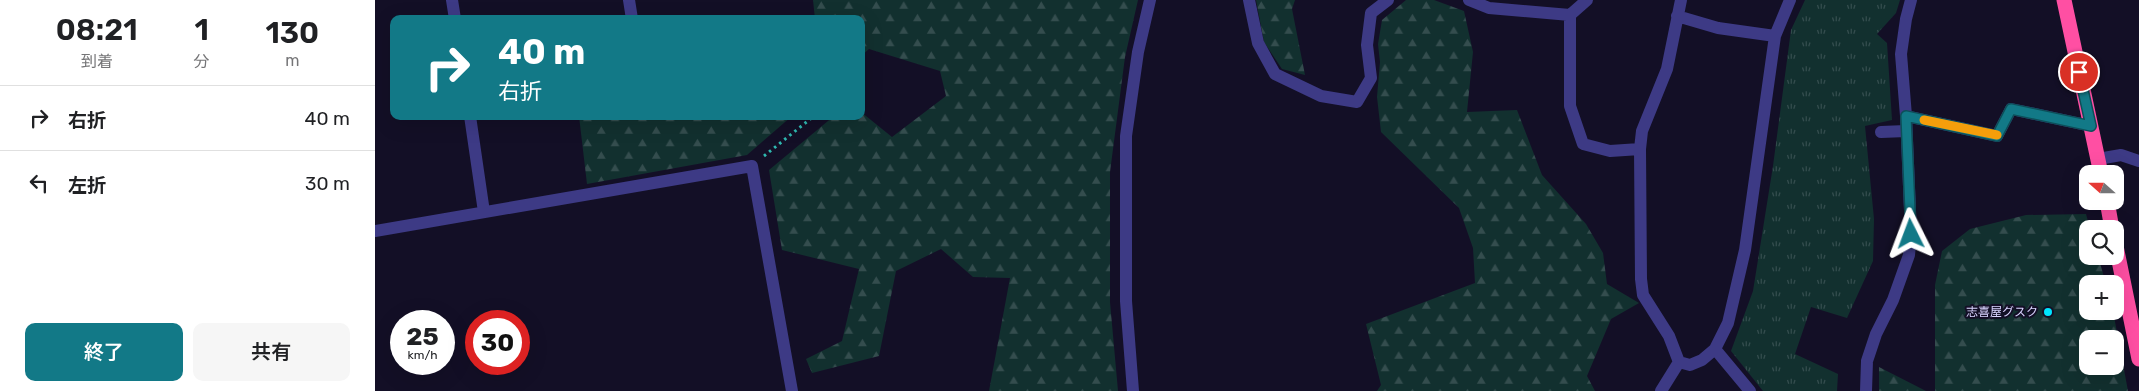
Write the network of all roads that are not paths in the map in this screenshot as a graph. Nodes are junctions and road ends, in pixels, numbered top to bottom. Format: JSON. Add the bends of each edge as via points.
{"nodes":[{"id":1,"x":452,"y":0,"type":"edge"},
{"id":2,"x":629,"y":0,"type":"edge"},
{"id":3,"x":1150,"y":0,"type":"edge"},
{"id":4,"x":1249,"y":0,"type":"edge"},
{"id":5,"x":1388,"y":0,"type":"edge"},
{"id":6,"x":1469,"y":0,"type":"edge"},
{"id":7,"x":1587,"y":0,"type":"edge"},
{"id":8,"x":1681,"y":0,"type":"edge"},
{"id":9,"x":1790,"y":0,"type":"edge"},
{"id":10,"x":1911,"y":0,"type":"edge"},
{"id":11,"x":2064,"y":0,"type":"edge"},
{"id":12,"x":454,"y":15,"type":"edge"},
{"id":13,"x":631,"y":15,"type":"edge"},
{"id":14,"x":1570,"y":15,"type":"junction"},
{"id":15,"x":1677,"y":16,"type":"junction"},
{"id":16,"x":1775,"y":36,"type":"junction"},
{"id":17,"x":1906,"y":116,"type":"junction"},
{"id":18,"x":471,"y":120,"type":"edge"},
{"id":19,"x":2091,"y":126,"type":"junction"},
{"id":20,"x":1906,"y":131,"type":"junction"},
{"id":21,"x":1881,"y":132,"type":"dead end"},
{"id":22,"x":1640,"y":149,"type":"junction"},
{"id":23,"x":2098,"y":159,"type":"junction"},
{"id":24,"x":2139,"y":161,"type":"edge"},
{"id":25,"x":2099,"y":165,"type":"edge"},
{"id":26,"x":484,"y":212,"type":"junction"},
{"id":27,"x":375,"y":231,"type":"edge"},
{"id":28,"x":2120,"y":265,"type":"edge"},
{"id":29,"x":1715,"y":349,"type":"junction"},
{"id":30,"x":2139,"y":360,"type":"edge"},
{"id":31,"x":1679,"y":362,"type":"junction"},
{"id":32,"x":792,"y":391,"type":"edge"},
{"id":33,"x":1133,"y":391,"type":"edge"},
{"id":34,"x":1661,"y":391,"type":"edge"},
{"id":35,"x":1750,"y":391,"type":"edge"},
{"id":36,"x":1866,"y":391,"type":"edge"}],
"edges":[{"from":1,"to":12,"type":"street"},
{"from":2,"to":13,"type":"street"},
{"from":3,"to":33,"type":"street","via":[[1138,52],[1126,136],[1126,301]]},
{"from":4,"to":5,"type":"street","via":[[1258,43],[1275,74],[1321,96],[1357,102],[1371,78],[1367,45],[1371,13]]},
{"from":6,"to":14,"type":"street","via":[[1489,8]]},
{"from":7,"to":14,"type":"street"},
{"from":8,"to":15,"type":"street"},
{"from":9,"to":16,"type":"street"},
{"from":10,"to":17,"type":"street","via":[[1901,54]]},
{"from":11,"to":19,"type":"highway"},
{"from":14,"to":22,"type":"street","via":[[1570,106],[1583,144],[1610,151]]},
{"from":15,"to":16,"type":"street","via":[[1718,28]]},
{"from":15,"to":22,"type":"street","via":[[1667,69],[1642,131]]},
{"from":16,"to":29,"type":"street","via":[[1745,250],[1728,323]]},
{"from":17,"to":19,"type":"street","via":[[1997,136],[2011,109]]},
{"from":17,"to":20,"type":"street"},
{"from":18,"to":26,"type":"street"},
{"from":19,"to":23,"type":"highway"},
{"from":20,"to":21,"type":"street"},
{"from":20,"to":36,"type":"street","via":[[1911,234],[1909,255],[1867,361]]},
{"from":22,"to":31,"type":"street","via":[[1643,295],[1669,336]]},
{"from":23,"to":24,"type":"street","via":[[2121,155]]},
{"from":23,"to":25,"type":"highway"},
{"from":26,"to":27,"type":"street"},
{"from":26,"to":32,"type":"street","via":[[752,166]]},
{"from":28,"to":30,"type":"highway"},
{"from":29,"to":31,"type":"street","via":[[1690,365]]},
{"from":29,"to":35,"type":"street"},
{"from":31,"to":34,"type":"street"}]}
